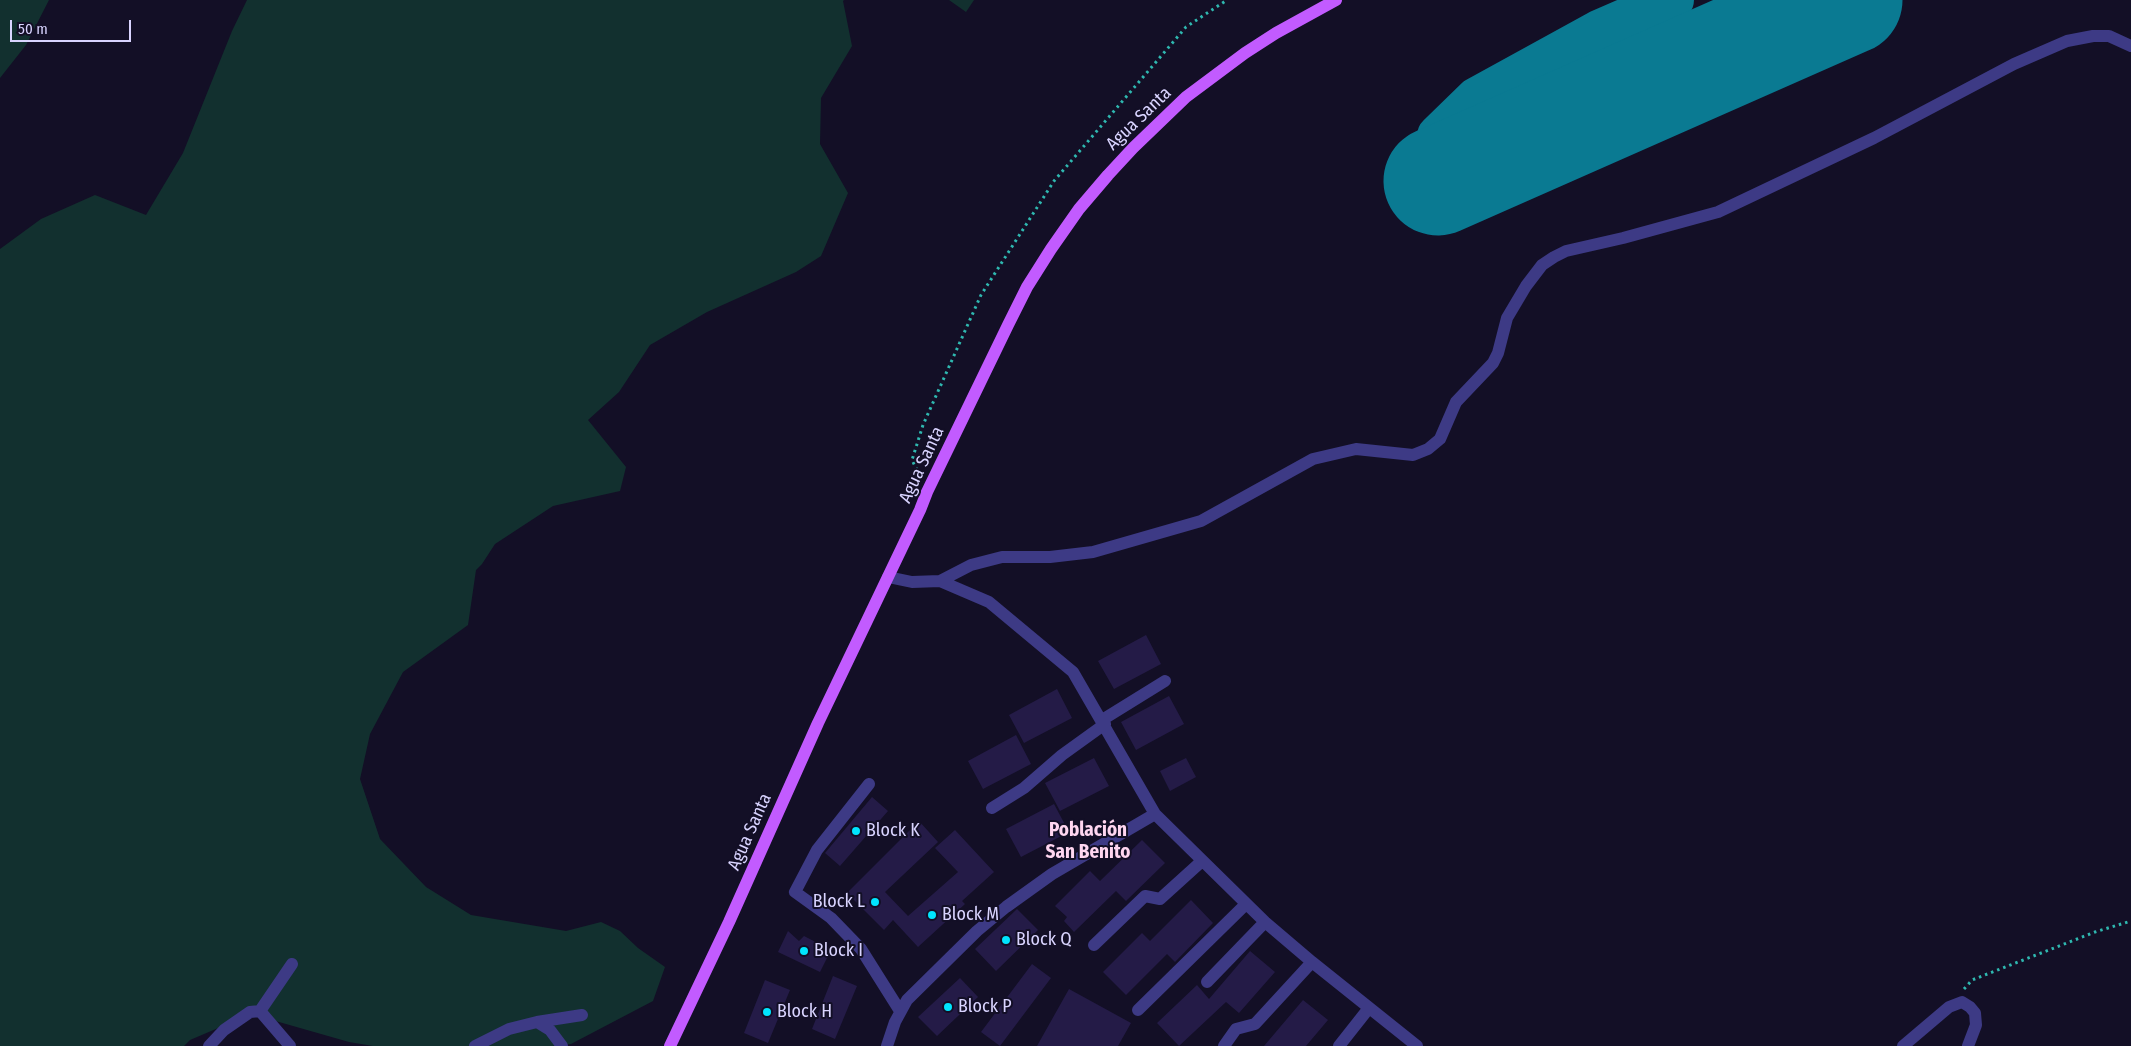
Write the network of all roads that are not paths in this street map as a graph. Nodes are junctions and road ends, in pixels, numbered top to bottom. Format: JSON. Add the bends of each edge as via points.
{"nodes":[{"id":1,"x":1336,"y":0,"type":"edge"},
{"id":2,"x":2131,"y":46,"type":"edge"},
{"id":3,"x":888,"y":577,"type":"junction"},
{"id":4,"x":940,"y":581,"type":"junction"},
{"id":5,"x":1164,"y":681,"type":"dead end"},
{"id":6,"x":1103,"y":722,"type":"junction"},
{"id":7,"x":868,"y":784,"type":"dead end"},
{"id":8,"x":992,"y":808,"type":"dead end"},
{"id":9,"x":1155,"y":814,"type":"junction"},
{"id":10,"x":1202,"y":862,"type":"junction"},
{"id":11,"x":1246,"y":904,"type":"junction"},
{"id":12,"x":1265,"y":922,"type":"junction"},
{"id":13,"x":1094,"y":945,"type":"dead end"},
{"id":14,"x":1312,"y":962,"type":"junction"},
{"id":15,"x":292,"y":964,"type":"dead end"},
{"id":16,"x":1207,"y":982,"type":"dead end"},
{"id":17,"x":1369,"y":1008,"type":"junction"},
{"id":18,"x":900,"y":1010,"type":"junction"},
{"id":19,"x":1138,"y":1010,"type":"dead end"},
{"id":20,"x":260,"y":1011,"type":"junction"},
{"id":21,"x":582,"y":1015,"type":"dead end"},
{"id":22,"x":538,"y":1022,"type":"junction"},
{"id":23,"x":209,"y":1046,"type":"edge"},
{"id":24,"x":290,"y":1046,"type":"edge"},
{"id":25,"x":475,"y":1046,"type":"edge"},
{"id":26,"x":562,"y":1046,"type":"edge"},
{"id":27,"x":670,"y":1046,"type":"edge"},
{"id":28,"x":887,"y":1046,"type":"edge"},
{"id":29,"x":1224,"y":1046,"type":"edge"},
{"id":30,"x":1339,"y":1046,"type":"edge"},
{"id":31,"x":1417,"y":1046,"type":"edge"},
{"id":32,"x":1903,"y":1046,"type":"edge"},
{"id":33,"x":1968,"y":1046,"type":"edge"}],
"edges":[{"from":1,"to":3,"type":"main road","name":"Agua Santa","via":[[1276,33],[1215,74],[1159,122],[1108,175],[1074,217],[1027,287]]},
{"from":2,"to":4,"type":"street","via":[[2109,36],[2067,41],[2014,64],[1874,138],[1718,212],[1566,251],[1554,257],[1542,265],[1526,286],[1508,318],[1493,363],[1456,402],[1440,439],[1428,450],[1413,455],[1356,449],[1313,459],[1201,521],[1093,552],[1050,557],[1002,557],[971,565]]},
{"from":3,"to":4,"type":"street","via":[[912,582]]},
{"from":3,"to":27,"type":"main road","name":"Agua Santa"},
{"from":4,"to":6,"type":"street","via":[[990,602],[1073,672]]},
{"from":5,"to":6,"type":"street"},
{"from":6,"to":8,"type":"street","via":[[1024,788]]},
{"from":6,"to":9,"type":"street"},
{"from":7,"to":18,"type":"street","via":[[817,850],[795,892],[832,918],[861,948]]},
{"from":9,"to":10,"type":"street"},
{"from":9,"to":18,"type":"street","via":[[1052,874],[1006,907],[950,956]]},
{"from":10,"to":11,"type":"street"},
{"from":10,"to":13,"type":"street","via":[[1160,899],[1145,896]]},
{"from":11,"to":12,"type":"street"},
{"from":11,"to":19,"type":"street"},
{"from":12,"to":14,"type":"street"},
{"from":12,"to":16,"type":"street"},
{"from":14,"to":17,"type":"street"},
{"from":14,"to":29,"type":"street","via":[[1255,1024],[1236,1029]]},
{"from":15,"to":20,"type":"street"},
{"from":17,"to":30,"type":"street"},
{"from":17,"to":31,"type":"street"},
{"from":18,"to":28,"type":"street"},
{"from":20,"to":23,"type":"street","via":[[250,1012],[224,1030]]},
{"from":20,"to":24,"type":"street"},
{"from":21,"to":22,"type":"street"},
{"from":22,"to":25,"type":"street","via":[[509,1029]]},
{"from":22,"to":26,"type":"street","via":[[550,1030]]},
{"from":32,"to":33,"type":"street","via":[[1949,1007],[1962,1002],[1975,1014],[1976,1025]]}]}
